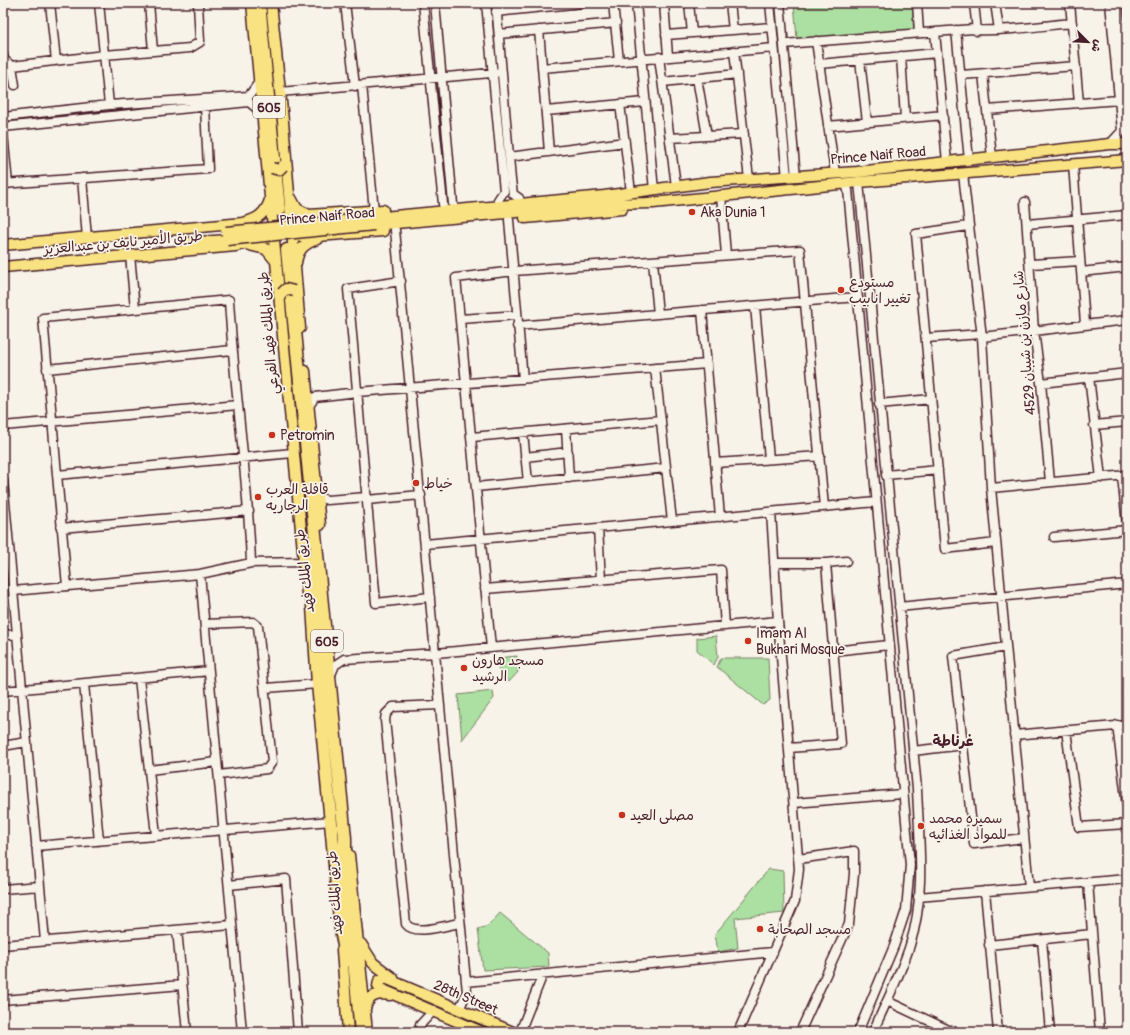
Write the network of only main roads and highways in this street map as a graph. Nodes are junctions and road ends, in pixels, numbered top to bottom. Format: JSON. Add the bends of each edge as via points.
{"nodes":[{"id":1,"x":252,"y":3,"type":"edge"},
{"id":2,"x":259,"y":3,"type":"edge"},
{"id":3,"x":264,"y":3,"type":"edge"},
{"id":4,"x":271,"y":3,"type":"edge"},
{"id":5,"x":1127,"y":144,"type":"edge"},
{"id":6,"x":1127,"y":160,"type":"edge"},
{"id":7,"x":285,"y":163,"type":"junction"},
{"id":8,"x":269,"y":165,"type":"junction"},
{"id":9,"x":631,"y":192,"type":"junction"},
{"id":10,"x":270,"y":194,"type":"junction"},
{"id":11,"x":289,"y":195,"type":"junction"},
{"id":12,"x":653,"y":203,"type":"junction"},
{"id":13,"x":281,"y":212,"type":"junction"},
{"id":14,"x":352,"y":213,"type":"junction"},
{"id":15,"x":324,"y":215,"type":"junction"},
{"id":16,"x":374,"y":218,"type":"junction"},
{"id":17,"x":239,"y":224,"type":"junction"},
{"id":18,"x":282,"y":230,"type":"junction"},
{"id":19,"x":355,"y":233,"type":"junction"},
{"id":20,"x":227,"y":236,"type":"junction"},
{"id":21,"x":322,"y":236,"type":"junction"},
{"id":22,"x":3,"y":245,"type":"edge"},
{"id":23,"x":240,"y":245,"type":"junction"},
{"id":24,"x":284,"y":248,"type":"junction"},
{"id":25,"x":3,"y":252,"type":"edge"},
{"id":26,"x":3,"y":260,"type":"edge"},
{"id":27,"x":276,"y":262,"type":"junction"},
{"id":28,"x":295,"y":266,"type":"junction"},
{"id":29,"x":3,"y":267,"type":"edge"},
{"id":30,"x":296,"y":294,"type":"junction"},
{"id":31,"x":281,"y":297,"type":"junction"},
{"id":32,"x":322,"y":589,"type":"junction"},
{"id":33,"x":316,"y":660,"type":"junction"},
{"id":34,"x":345,"y":838,"type":"junction"},
{"id":35,"x":341,"y":930,"type":"junction"},
{"id":36,"x":358,"y":938,"type":"junction"},
{"id":37,"x":408,"y":988,"type":"junction"},
{"id":38,"x":404,"y":998,"type":"junction"},
{"id":39,"x":365,"y":1010,"type":"junction"},
{"id":40,"x":348,"y":1032,"type":"edge"},
{"id":41,"x":354,"y":1032,"type":"edge"},
{"id":42,"x":361,"y":1032,"type":"edge"},
{"id":43,"x":367,"y":1032,"type":"edge"},
{"id":44,"x":482,"y":1032,"type":"edge"},
{"id":45,"x":513,"y":1032,"type":"edge"}],
"edges":[{"from":1,"to":8,"type":"main road"},
{"from":2,"to":13,"type":"highway","number":"605"},
{"from":3,"to":13,"type":"highway","number":"605"},
{"from":4,"to":7,"type":"main road"},
{"from":5,"to":9,"type":"main road","name":"Prince Naif Road"},
{"from":6,"to":12,"type":"main road","name":"Prince Naif Road","via":[[846,183]]},
{"from":7,"to":8,"type":"main road","bridge":true,"via":[[279,170]]},
{"from":7,"to":11,"type":"main road"},
{"from":8,"to":10,"type":"main road"},
{"from":9,"to":16,"type":"main road","name":"Prince Naif Road"},
{"from":9,"to":16,"type":"main road","name":"Prince Naif Road","via":[[603,189],[448,204]]},
{"from":10,"to":13,"type":"main road"},
{"from":10,"to":17,"type":"main road","via":[[263,214]]},
{"from":11,"to":13,"type":"main road"},
{"from":11,"to":15,"type":"main road","via":[[300,211],[309,215]]},
{"from":12,"to":16,"type":"main road","name":"Prince Naif Road"},
{"from":12,"to":19,"type":"main road","name":"Prince Naif Road","via":[[607,211]]},
{"from":13,"to":18,"type":"main road","via":[[275,221]]},
{"from":13,"to":18,"type":"main road","via":[[289,218]]},
{"from":14,"to":15,"type":"main road","name":"Prince Naif Road"},
{"from":14,"to":16,"type":"main road","name":"Prince Naif Road"},
{"from":14,"to":19,"type":"main road","via":[[347,219],[346,226]]},
{"from":15,"to":18,"type":"main road","via":[[303,219]]},
{"from":16,"to":20,"type":"main road","name":"Prince Naif Road","bridge":true},
{"from":17,"to":18,"type":"main road","name":"Prince Naif Road","via":[[263,224]]},
{"from":17,"to":22,"type":"main road","name":"طريق الأمير نايف بن عبدالعزيز"},
{"from":17,"to":23,"type":"main road","via":[[244,228],[246,235]]},
{"from":18,"to":21,"type":"main road","name":"Prince Naif Road","via":[[300,237]]},
{"from":18,"to":23,"type":"main road","via":[[264,240]]},
{"from":18,"to":24,"type":"main road","name":"طريق الملك فهد الفرعي"},
{"from":18,"to":24,"type":"main road","via":[[277,239]]},
{"from":19,"to":21,"type":"main road","name":"Prince Naif Road"},
{"from":20,"to":25,"type":"main road","name":"Prince Naif Road"},
{"from":20,"to":26,"type":"main road","name":"Prince Naif Road"},
{"from":21,"to":28,"type":"main road","via":[[301,248]]},
{"from":23,"to":27,"type":"main road","via":[[266,249]]},
{"from":23,"to":29,"type":"main road","name":"طريق الأمير نايف بن عبدالعزيز"},
{"from":24,"to":27,"type":"main road","name":"طريق الملك فهد الفرعي"},
{"from":24,"to":28,"type":"main road","name":"طريق الملك فهد الفرعي"},
{"from":24,"to":32,"type":"highway","name":"طريق الملك فهد","number":"605"},
{"from":24,"to":33,"type":"highway","name":"طريق الملك فهد","number":"605"},
{"from":27,"to":31,"type":"main road","name":"طريق الملك فهد الفرعي"},
{"from":28,"to":30,"type":"main road","name":"طريق الملك فهد الفرعي"},
{"from":30,"to":31,"type":"main road","bridge":true,"via":[[289,288]]},
{"from":30,"to":32,"type":"main road","name":"طريق الملك فهد الفرعي","via":[[300,335],[312,402],[322,546]]},
{"from":31,"to":33,"type":"main road","name":"طريق الملك فهد الفرعي","via":[[308,615]]},
{"from":32,"to":34,"type":"highway","name":"طريق الملك فهد","number":"605"},
{"from":33,"to":35,"type":"highway","name":"طريق الملك فهد","number":"605"},
{"from":34,"to":36,"type":"main road"},
{"from":34,"to":42,"type":"highway","name":"طريق الملك فهد","number":"605","via":[[345,870]]},
{"from":35,"to":40,"type":"main road"},
{"from":35,"to":41,"type":"highway","name":"طريق الملك فهد","number":"605","via":[[349,971]]},
{"from":36,"to":37,"type":"main road","via":[[373,963]]},
{"from":36,"to":39,"type":"main road"},
{"from":37,"to":38,"type":"main road","via":[[384,978],[379,981],[379,988]]},
{"from":37,"to":45,"type":"main road","name":"28th Street"},
{"from":38,"to":39,"type":"main road","via":[[377,994],[371,997]]},
{"from":38,"to":44,"type":"main road","name":"28th Street"},
{"from":39,"to":43,"type":"main road"}]}
